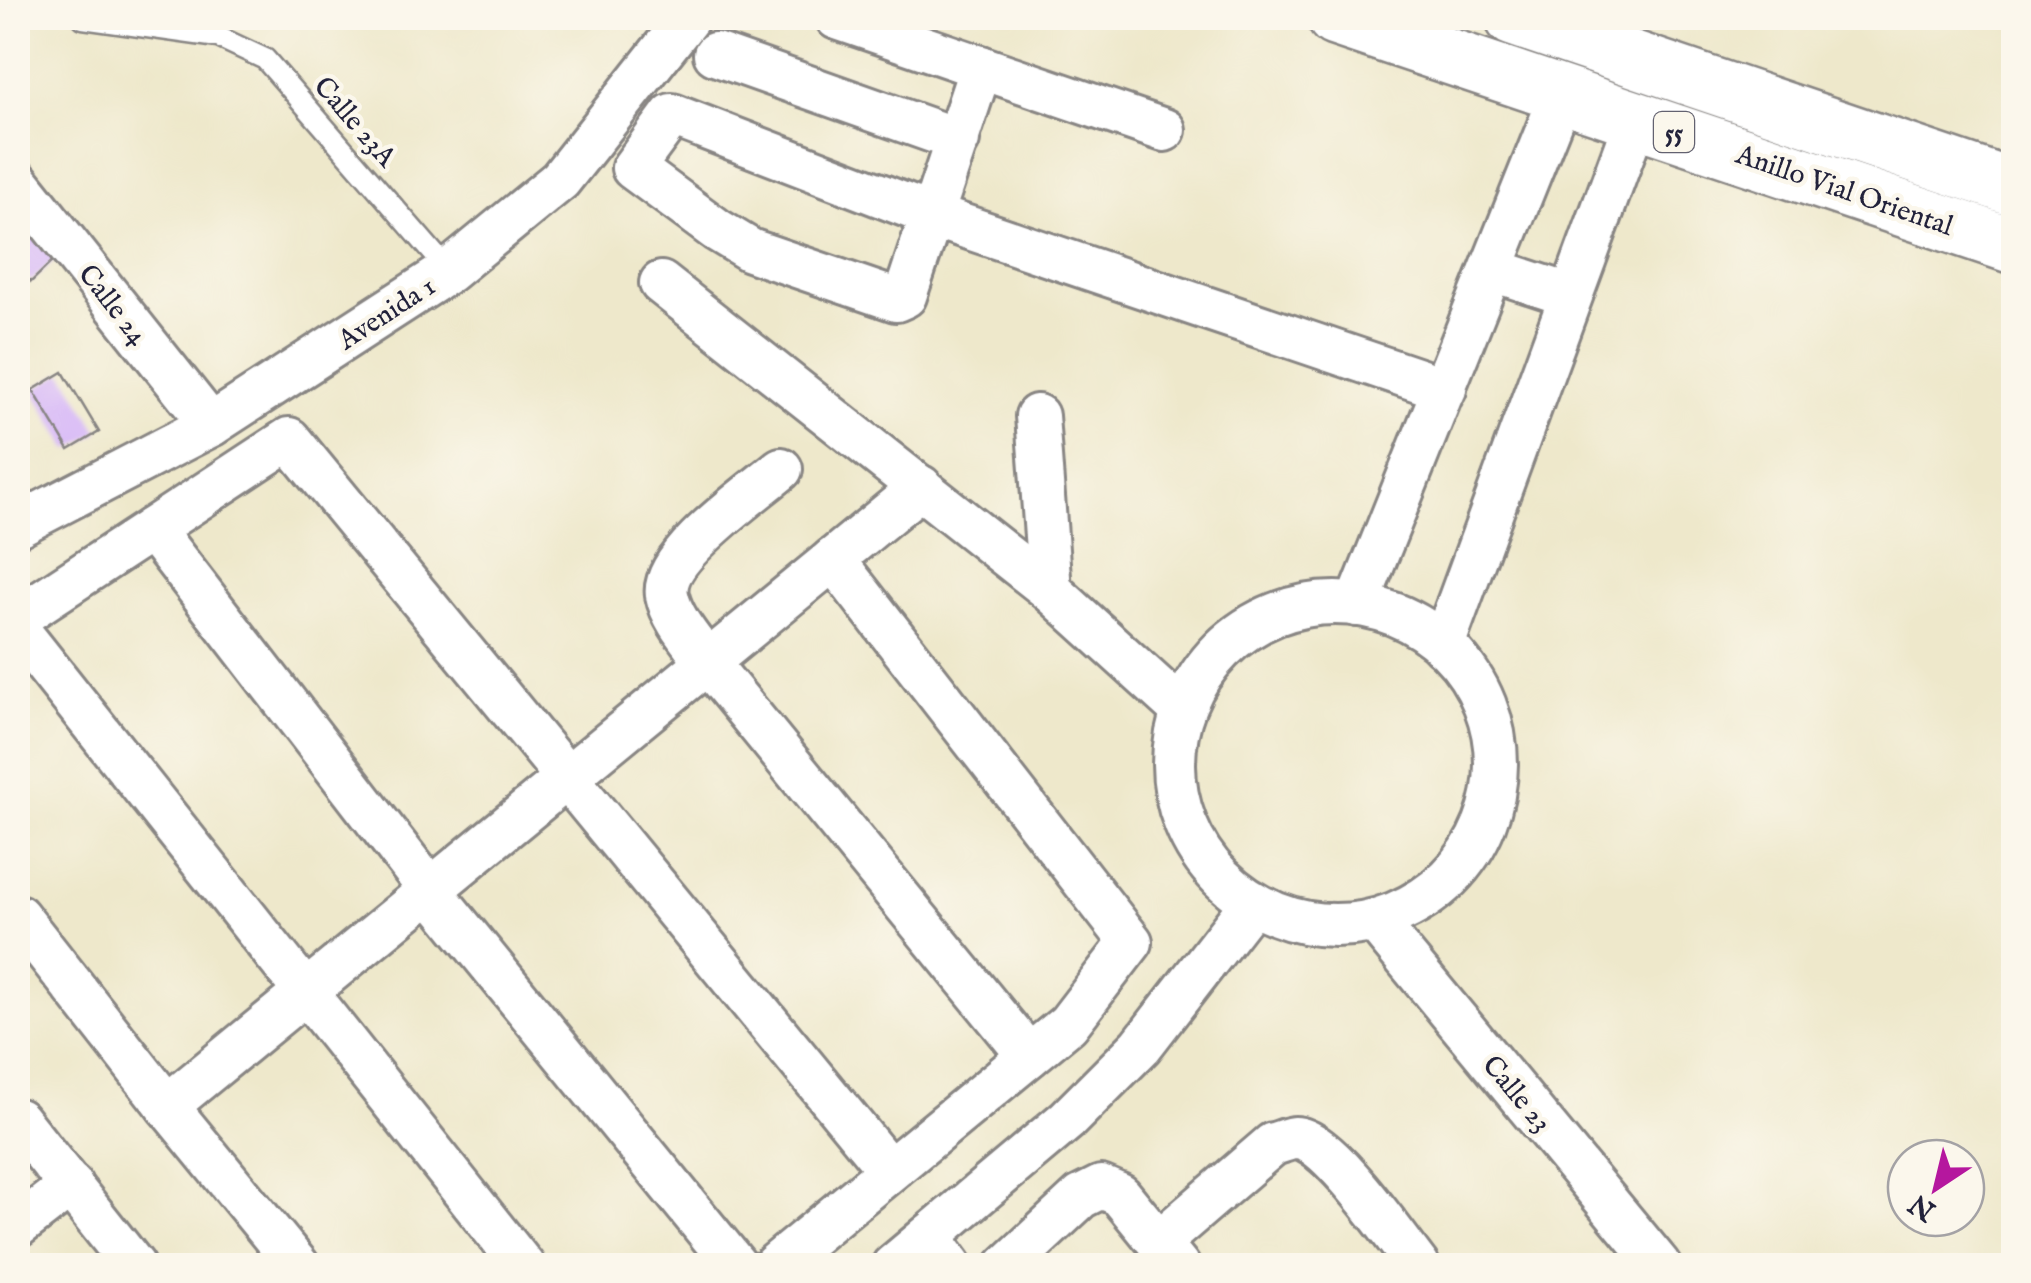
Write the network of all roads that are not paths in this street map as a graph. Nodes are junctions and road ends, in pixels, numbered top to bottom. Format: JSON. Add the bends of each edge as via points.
{"nodes":[{"id":1,"x":83,"y":18,"type":"edge"},
{"id":2,"x":688,"y":18,"type":"edge"},
{"id":3,"x":837,"y":18,"type":"edge"},
{"id":4,"x":1336,"y":18,"type":"edge"},
{"id":5,"x":1512,"y":18,"type":"edge"},
{"id":6,"x":715,"y":54,"type":"dead end"},
{"id":7,"x":980,"y":67,"type":"junction"},
{"id":8,"x":1562,"y":93,"type":"junction"},
{"id":9,"x":1636,"y":119,"type":"junction"},
{"id":10,"x":1164,"y":130,"type":"dead end"},
{"id":11,"x":958,"y":140,"type":"junction"},
{"id":12,"x":18,"y":182,"type":"edge"},
{"id":13,"x":2014,"y":188,"type":"edge"},
{"id":14,"x":934,"y":216,"type":"junction"},
{"id":15,"x":2014,"y":246,"type":"edge"},
{"id":16,"x":1493,"y":270,"type":"junction"},
{"id":17,"x":449,"y":272,"type":"junction"},
{"id":18,"x":661,"y":283,"type":"dead end"},
{"id":19,"x":1569,"y":294,"type":"junction"},
{"id":20,"x":1445,"y":390,"type":"junction"},
{"id":21,"x":1037,"y":416,"type":"dead end"},
{"id":22,"x":211,"y":425,"type":"junction"},
{"id":23,"x":781,"y":470,"type":"dead end"},
{"id":24,"x":921,"y":487,"type":"junction"},
{"id":25,"x":18,"y":525,"type":"edge"},
{"id":26,"x":152,"y":529,"type":"junction"},
{"id":27,"x":833,"y":559,"type":"junction"},
{"id":28,"x":1050,"y":590,"type":"junction"},
{"id":29,"x":1357,"y":604,"type":"junction"},
{"id":30,"x":18,"y":617,"type":"edge"},
{"id":31,"x":18,"y":630,"type":"edge"},
{"id":32,"x":1443,"y":645,"type":"junction"},
{"id":33,"x":707,"y":662,"type":"junction"},
{"id":34,"x":1182,"y":710,"type":"junction"},
{"id":35,"x":567,"y":778,"type":"junction"},
{"id":36,"x":430,"y":890,"type":"junction"},
{"id":37,"x":1252,"y":903,"type":"junction"},
{"id":38,"x":18,"y":916,"type":"edge"},
{"id":39,"x":1375,"y":921,"type":"junction"},
{"id":40,"x":305,"y":992,"type":"junction"},
{"id":41,"x":1029,"y":1056,"type":"junction"},
{"id":42,"x":167,"y":1106,"type":"junction"},
{"id":43,"x":18,"y":1120,"type":"edge"},
{"id":44,"x":890,"y":1170,"type":"junction"},
{"id":45,"x":70,"y":1185,"type":"junction"},
{"id":46,"x":18,"y":1226,"type":"edge"},
{"id":47,"x":940,"y":1251,"type":"edge"},
{"id":48,"x":1168,"y":1254,"type":"edge"},
{"id":49,"x":134,"y":1266,"type":"edge"},
{"id":50,"x":298,"y":1266,"type":"edge"},
{"id":51,"x":523,"y":1266,"type":"edge"},
{"id":52,"x":736,"y":1266,"type":"edge"},
{"id":53,"x":774,"y":1266,"type":"edge"},
{"id":54,"x":894,"y":1266,"type":"edge"},
{"id":55,"x":1007,"y":1266,"type":"edge"},
{"id":56,"x":1418,"y":1266,"type":"edge"},
{"id":57,"x":1660,"y":1266,"type":"edge"}],
"edges":[{"from":1,"to":17,"type":"lane","name":"Calle 23A","via":[[218,37],[265,59]]},
{"from":2,"to":17,"type":"street","name":"Avenida 1","via":[[560,180]]},
{"from":3,"to":7,"type":"street"},
{"from":4,"to":8,"type":"highway","name":"Anillo Vial Oriental","number":"55"},
{"from":5,"to":13,"type":"highway","name":"Anillo Vial Oriental","number":"55"},
{"from":6,"to":11,"type":"street"},
{"from":7,"to":10,"type":"street"},
{"from":7,"to":11,"type":"street"},
{"from":8,"to":9,"type":"highway","name":"Anillo Vial Oriental","number":"55"},
{"from":8,"to":16,"type":"street"},
{"from":9,"to":15,"type":"highway","name":"Anillo Vial Oriental","number":"55"},
{"from":9,"to":19,"type":"street"},
{"from":11,"to":14,"type":"street"},
{"from":12,"to":22,"type":"street","name":"Calle 24"},
{"from":14,"to":14,"type":"street","via":[[905,296],[886,299],[750,250],[633,168],[672,114]]},
{"from":14,"to":20,"type":"street"},
{"from":16,"to":19,"type":"street"},
{"from":16,"to":20,"type":"street"},
{"from":17,"to":22,"type":"street","name":"Avenida 1"},
{"from":18,"to":24,"type":"street"},
{"from":19,"to":32,"type":"street"},
{"from":20,"to":29,"type":"street"},
{"from":21,"to":28,"type":"street"},
{"from":22,"to":25,"type":"street","name":"Avenida 1"},
{"from":23,"to":33,"type":"street","via":[[686,550],[670,573],[666,591],[673,614]]},
{"from":24,"to":27,"type":"street"},
{"from":24,"to":28,"type":"street"},
{"from":26,"to":30,"type":"street"},
{"from":26,"to":35,"type":"street","via":[[289,439]]},
{"from":26,"to":36,"type":"street"},
{"from":27,"to":33,"type":"street"},
{"from":27,"to":41,"type":"street","via":[[1131,942],[1068,1024]]},
{"from":28,"to":34,"type":"street"},
{"from":29,"to":32,"type":"street","via":[[1388,612]]},
{"from":29,"to":34,"type":"street","via":[[1326,603],[1265,618],[1214,656]]},
{"from":31,"to":40,"type":"street"},
{"from":32,"to":39,"type":"street","via":[[1481,695],[1492,725],[1495,788],[1474,848],[1455,873],[1418,902]]},
{"from":33,"to":35,"type":"street"},
{"from":33,"to":41,"type":"street"},
{"from":34,"to":37,"type":"street","via":[[1174,740],[1178,804],[1205,860]]},
{"from":35,"to":36,"type":"street"},
{"from":35,"to":44,"type":"street"},
{"from":36,"to":40,"type":"street"},
{"from":36,"to":52,"type":"street"},
{"from":37,"to":39,"type":"street","via":[[1312,924]]},
{"from":37,"to":47,"type":"street","via":[[1140,1046]]},
{"from":38,"to":42,"type":"street"},
{"from":39,"to":57,"type":"street","name":"Calle 23"},
{"from":40,"to":42,"type":"street"},
{"from":40,"to":51,"type":"street"},
{"from":41,"to":44,"type":"street"},
{"from":42,"to":50,"type":"street"},
{"from":43,"to":45,"type":"street"},
{"from":44,"to":53,"type":"street"},
{"from":45,"to":46,"type":"street"},
{"from":45,"to":49,"type":"street"},
{"from":47,"to":54,"type":"street"},
{"from":48,"to":55,"type":"street","via":[[1120,1194],[1101,1187],[1081,1196]]},
{"from":48,"to":56,"type":"street","via":[[1273,1144],[1296,1138],[1334,1159]]}]}
